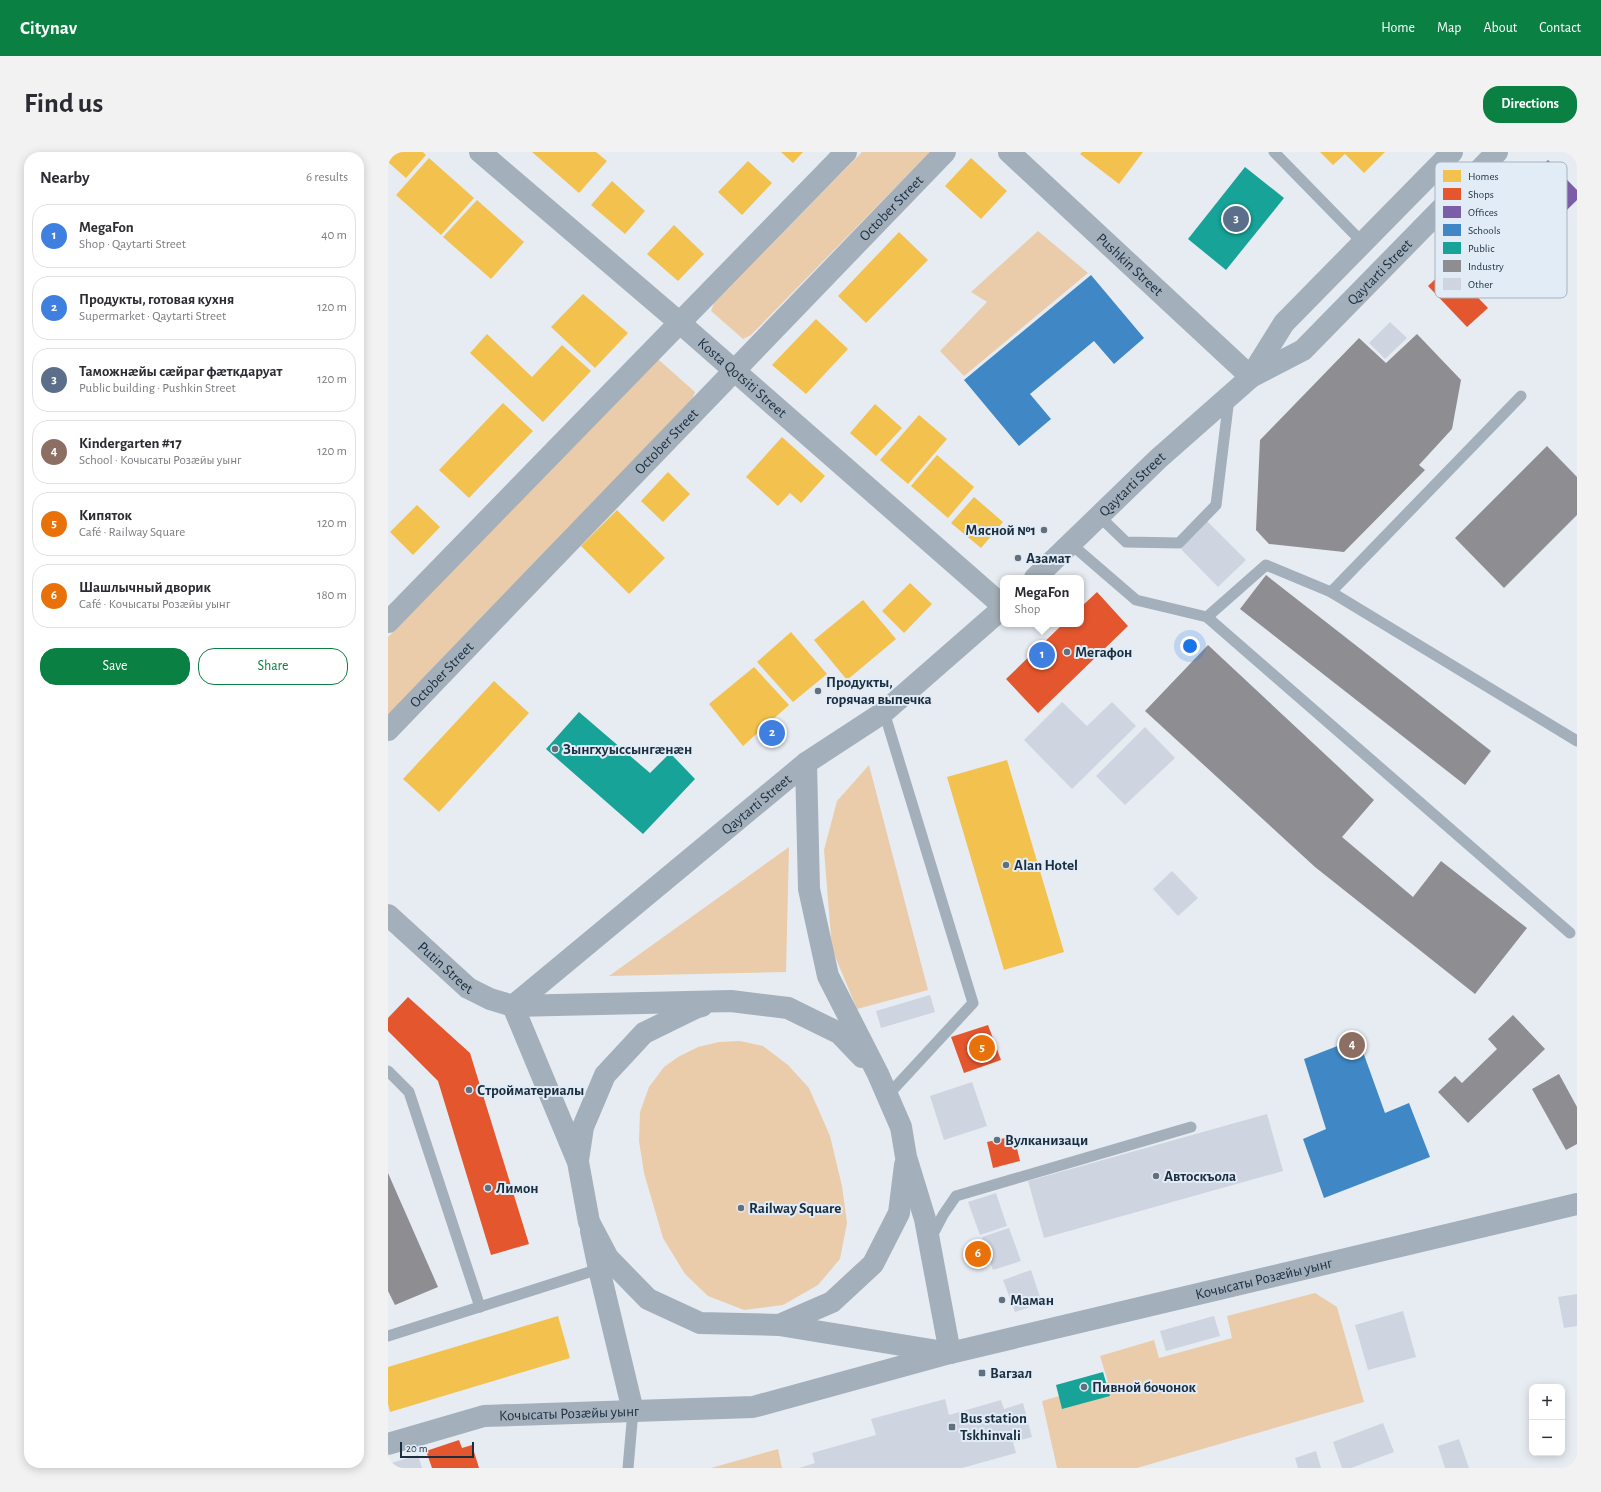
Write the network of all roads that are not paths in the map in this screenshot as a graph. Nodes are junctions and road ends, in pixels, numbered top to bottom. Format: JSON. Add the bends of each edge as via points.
{"nodes":[{"id":1,"x":480,"y":152,"type":"edge"},
{"id":2,"x":846,"y":152,"type":"edge"},
{"id":3,"x":945,"y":152,"type":"edge"},
{"id":4,"x":1009,"y":152,"type":"edge"},
{"id":5,"x":1274,"y":152,"type":"edge"},
{"id":6,"x":1452,"y":152,"type":"edge"},
{"id":7,"x":1497,"y":152,"type":"edge"},
{"id":8,"x":1442,"y":162,"type":"edge"},
{"id":9,"x":1487,"y":162,"type":"edge"},
{"id":10,"x":1435,"y":169,"type":"edge"},
{"id":11,"x":1435,"y":215,"type":"edge"},
{"id":12,"x":1363,"y":243,"type":"junction"},
{"id":13,"x":680,"y":323,"type":"junction"},
{"id":14,"x":733,"y":371,"type":"junction"},
{"id":15,"x":1251,"y":377,"type":"junction"},
{"id":16,"x":1229,"y":395,"type":"junction"},
{"id":17,"x":1522,"y":396,"type":"dead end"},
{"id":18,"x":1099,"y":516,"type":"junction"},
{"id":19,"x":1071,"y":544,"type":"junction"},
{"id":20,"x":1038,"y":575,"type":"edge"},
{"id":21,"x":1331,"y":592,"type":"junction"},
{"id":22,"x":1000,"y":604,"type":"edge"},
{"id":23,"x":1000,"y":610,"type":"edge"},
{"id":24,"x":1207,"y":617,"type":"junction"},
{"id":25,"x":388,"y":622,"type":"edge"},
{"id":26,"x":884,"y":712,"type":"junction"},
{"id":27,"x":388,"y":730,"type":"edge"},
{"id":28,"x":1577,"y":741,"type":"edge"},
{"id":29,"x":806,"y":763,"type":"junction"},
{"id":30,"x":388,"y":914,"type":"edge"},
{"id":31,"x":1570,"y":932,"type":"dead end"},
{"id":32,"x":731,"y":1001,"type":"junction"},
{"id":33,"x":513,"y":1006,"type":"junction"},
{"id":34,"x":388,"y":1071,"type":"edge"},
{"id":35,"x":878,"y":1074,"type":"junction"},
{"id":36,"x":888,"y":1095,"type":"junction"},
{"id":37,"x":1191,"y":1127,"type":"dead end"},
{"id":38,"x":906,"y":1157,"type":"junction"},
{"id":39,"x":578,"y":1162,"type":"junction"},
{"id":40,"x":1577,"y":1204,"type":"edge"},
{"id":41,"x":589,"y":1222,"type":"junction"},
{"id":42,"x":930,"y":1242,"type":"junction"},
{"id":43,"x":599,"y":1269,"type":"junction"},
{"id":44,"x":480,"y":1308,"type":"junction"},
{"id":45,"x":780,"y":1325,"type":"junction"},
{"id":46,"x":388,"y":1336,"type":"edge"},
{"id":47,"x":950,"y":1353,"type":"junction"},
{"id":48,"x":633,"y":1411,"type":"junction"},
{"id":49,"x":388,"y":1444,"type":"edge"},
{"id":50,"x":628,"y":1468,"type":"edge"}],
"edges":[{"from":1,"to":13,"type":"street","name":"Kosta Qotsiti Street"},
{"from":2,"to":13,"type":"street"},
{"from":3,"to":14,"type":"street","name":"October Street"},
{"from":4,"to":15,"type":"street","name":"Pushkin Street"},
{"from":5,"to":12,"type":"lane"},
{"from":6,"to":8,"type":"street","name":"Qaytarti Street"},
{"from":7,"to":9,"type":"street","name":"Qaytarti Street"},
{"from":10,"to":12,"type":"street","name":"Qaytarti Street"},
{"from":11,"to":15,"type":"street","name":"Qaytarti Street","via":[[1303,350]]},
{"from":12,"to":15,"type":"street","name":"Qaytarti Street","via":[[1284,323]]},
{"from":13,"to":14,"type":"street","name":"Kosta Qotsiti Street"},
{"from":13,"to":25,"type":"street"},
{"from":14,"to":22,"type":"street","name":"Kosta Qotsiti Street"},
{"from":14,"to":27,"type":"street","name":"October Street"},
{"from":15,"to":16,"type":"street","name":"Qaytarti Street"},
{"from":16,"to":18,"type":"street","name":"Qaytarti Street"},
{"from":16,"to":18,"type":"lane","via":[[1216,505],[1179,543],[1126,542]]},
{"from":17,"to":21,"type":"lane"},
{"from":18,"to":19,"type":"street","name":"Qaytarti Street"},
{"from":19,"to":20,"type":"street","name":"Qaytarti Street"},
{"from":19,"to":24,"type":"lane","via":[[1136,600]]},
{"from":21,"to":24,"type":"lane","via":[[1266,565]]},
{"from":21,"to":28,"type":"lane"},
{"from":23,"to":26,"type":"street","name":"Qaytarti Street"},
{"from":24,"to":31,"type":"lane"},
{"from":26,"to":29,"type":"street","name":"Qaytarti Street"},
{"from":26,"to":36,"type":"lane","via":[[973,1003]]},
{"from":29,"to":33,"type":"street","name":"Qaytarti Street"},
{"from":29,"to":35,"type":"street","via":[[809,889],[828,976]]},
{"from":30,"to":33,"type":"street","name":"Putin Street","via":[[468,988],[490,999]]},
{"from":32,"to":33,"type":"street","name":"Putin Street"},
{"from":32,"to":35,"type":"street","via":[[788,1008],[839,1033]]},
{"from":32,"to":39,"type":"street","via":[[695,1008],[644,1033],[639,1038],[605,1075],[583,1127]]},
{"from":33,"to":39,"type":"street"},
{"from":34,"to":44,"type":"lane","via":[[409,1092]]},
{"from":35,"to":36,"type":"street"},
{"from":36,"to":38,"type":"street","via":[[901,1127]]},
{"from":37,"to":42,"type":"lane","via":[[956,1196]]},
{"from":38,"to":42,"type":"street"},
{"from":38,"to":45,"type":"street","via":[[899,1213],[873,1264],[832,1302]]},
{"from":39,"to":41,"type":"street"},
{"from":40,"to":47,"type":"street","name":"Кочысаты Розæйы уынг"},
{"from":41,"to":43,"type":"street"},
{"from":41,"to":45,"type":"street","via":[[608,1258],[648,1299],[700,1323]]},
{"from":42,"to":47,"type":"street"},
{"from":43,"to":44,"type":"lane"},
{"from":43,"to":48,"type":"street"},
{"from":44,"to":46,"type":"lane"},
{"from":45,"to":47,"type":"street"},
{"from":47,"to":48,"type":"street","name":"Кочысаты Розæйы уынг","via":[[753,1407]]},
{"from":48,"to":49,"type":"street","name":"Кочысаты Розæйы уынг","via":[[484,1416]]},
{"from":48,"to":50,"type":"lane"}]}
